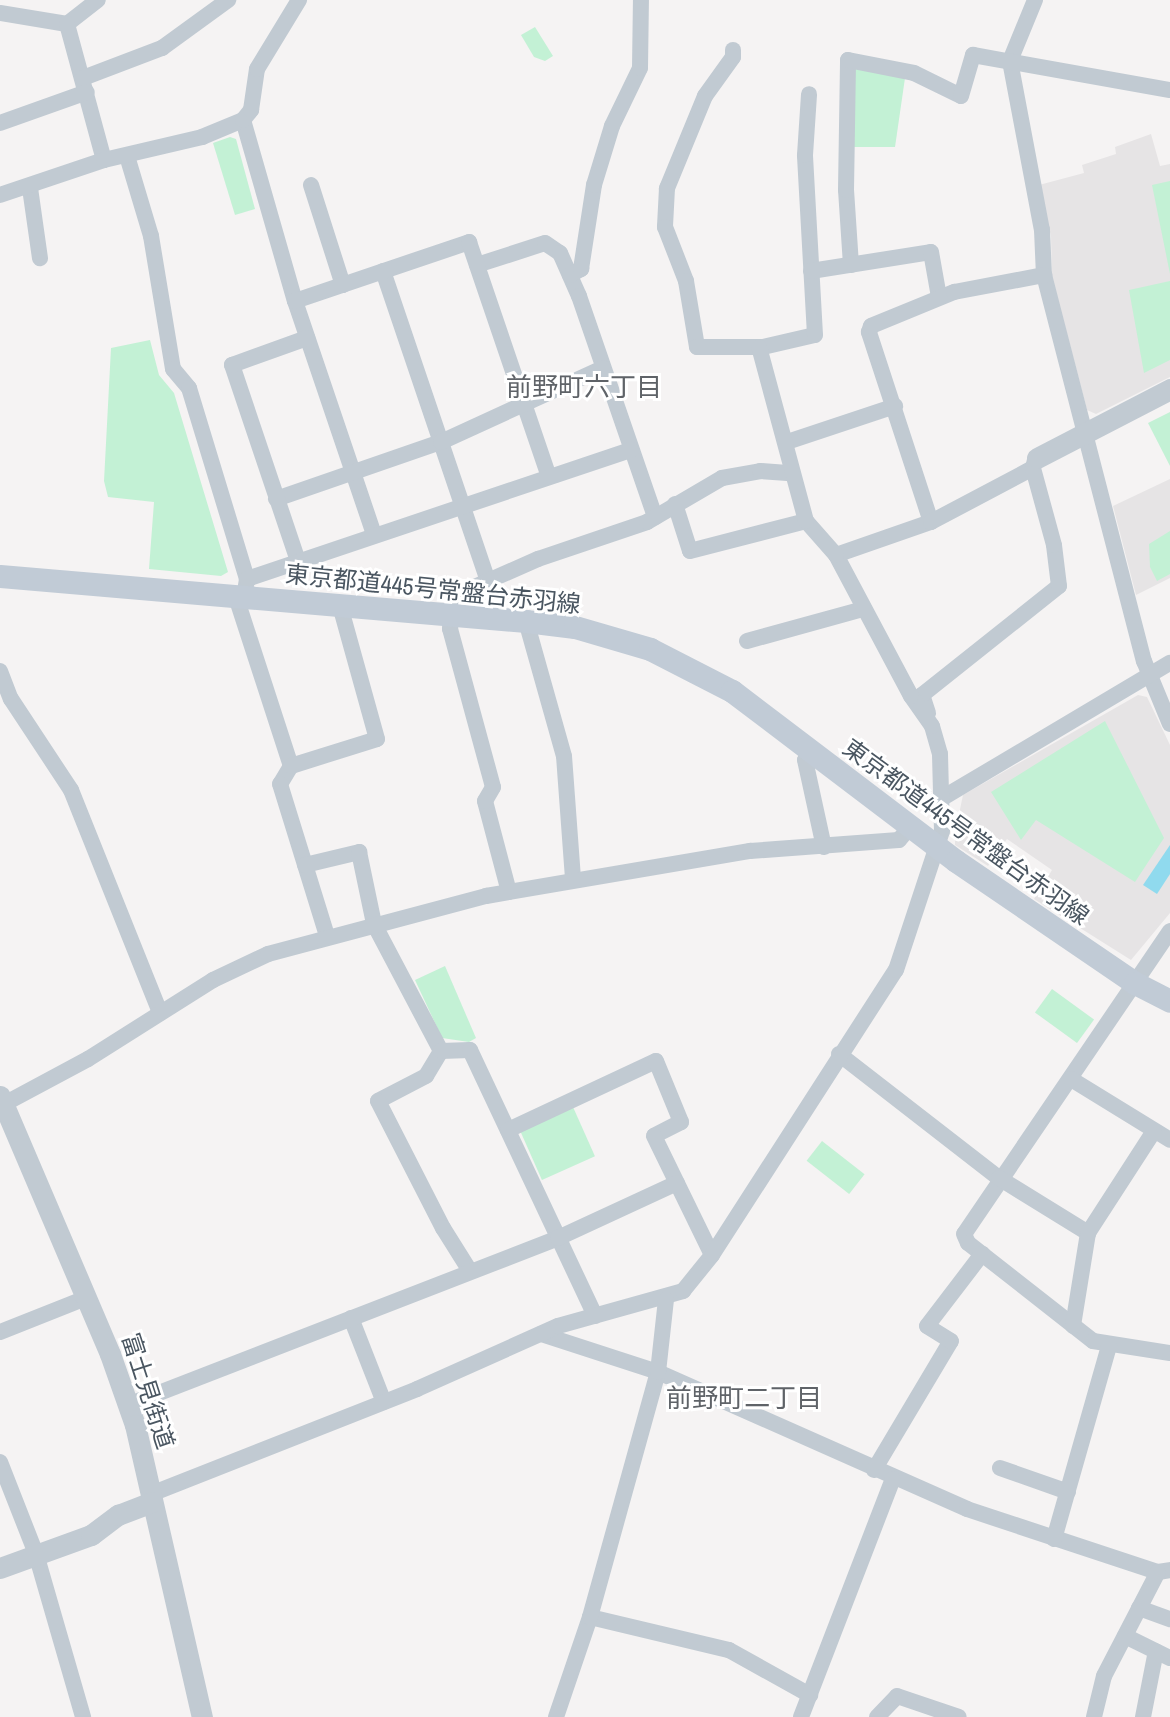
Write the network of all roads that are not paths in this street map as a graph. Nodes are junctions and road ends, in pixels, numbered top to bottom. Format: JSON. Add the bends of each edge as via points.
{"nodes":[{"id":1,"x":98,"y":0,"type":"edge"},
{"id":2,"x":228,"y":0,"type":"edge"},
{"id":3,"x":299,"y":0,"type":"edge"},
{"id":4,"x":642,"y":0,"type":"edge"},
{"id":5,"x":1035,"y":0,"type":"edge"},
{"id":6,"x":0,"y":13,"type":"edge"},
{"id":7,"x":67,"y":24,"type":"junction"},
{"id":8,"x":733,"y":50,"type":"dead end"},
{"id":9,"x":1010,"y":61,"type":"junction"},
{"id":10,"x":85,"y":85,"type":"junction"},
{"id":11,"x":1170,"y":90,"type":"edge"},
{"id":12,"x":808,"y":93,"type":"dead end"},
{"id":13,"x":243,"y":120,"type":"junction"},
{"id":14,"x":0,"y":123,"type":"edge"},
{"id":15,"x":127,"y":156,"type":"junction"},
{"id":16,"x":104,"y":160,"type":"junction"},
{"id":17,"x":311,"y":185,"type":"dead end"},
{"id":18,"x":30,"y":188,"type":"junction"},
{"id":19,"x":0,"y":194,"type":"edge"},
{"id":20,"x":40,"y":258,"type":"dead end"},
{"id":21,"x":477,"y":265,"type":"junction"},
{"id":22,"x":851,"y":265,"type":"junction"},
{"id":23,"x":383,"y":271,"type":"junction"},
{"id":24,"x":811,"y":271,"type":"junction"},
{"id":25,"x":570,"y":275,"type":"junction"},
{"id":26,"x":1044,"y":275,"type":"junction"},
{"id":27,"x":343,"y":285,"type":"junction"},
{"id":28,"x":939,"y":297,"type":"junction"},
{"id":29,"x":295,"y":301,"type":"junction"},
{"id":30,"x":307,"y":338,"type":"junction"},
{"id":31,"x":759,"y":347,"type":"junction"},
{"id":32,"x":603,"y":368,"type":"junction"},
{"id":33,"x":1170,"y":389,"type":"edge"},
{"id":34,"x":523,"y":403,"type":"junction"},
{"id":35,"x":895,"y":406,"type":"junction"},
{"id":36,"x":1084,"y":433,"type":"junction"},
{"id":37,"x":440,"y":442,"type":"junction"},
{"id":38,"x":786,"y":442,"type":"junction"},
{"id":39,"x":631,"y":450,"type":"junction"},
{"id":40,"x":1035,"y":463,"type":"junction"},
{"id":41,"x":353,"y":473,"type":"junction"},
{"id":42,"x":791,"y":473,"type":"junction"},
{"id":43,"x":549,"y":477,"type":"junction"},
{"id":44,"x":276,"y":499,"type":"junction"},
{"id":45,"x":675,"y":504,"type":"junction"},
{"id":46,"x":462,"y":506,"type":"junction"},
{"id":47,"x":654,"y":517,"type":"junction"},
{"id":48,"x":806,"y":521,"type":"junction"},
{"id":49,"x":931,"y":522,"type":"junction"},
{"id":50,"x":374,"y":535,"type":"junction"},
{"id":51,"x":836,"y":555,"type":"junction"},
{"id":52,"x":298,"y":561,"type":"junction"},
{"id":53,"x":0,"y":576,"type":"edge"},
{"id":54,"x":488,"y":581,"type":"junction"},
{"id":55,"x":242,"y":591,"type":"junction"},
{"id":56,"x":341,"y":606,"type":"junction"},
{"id":57,"x":863,"y":609,"type":"junction"},
{"id":58,"x":449,"y":614,"type":"junction"},
{"id":59,"x":526,"y":621,"type":"junction"},
{"id":60,"x":747,"y":641,"type":"dead end"},
{"id":61,"x":1170,"y":663,"type":"edge"},
{"id":62,"x":0,"y":671,"type":"edge"},
{"id":63,"x":1149,"y":675,"type":"junction"},
{"id":64,"x":1170,"y":724,"type":"edge"},
{"id":65,"x":932,"y":726,"type":"junction"},
{"id":66,"x":810,"y":752,"type":"junction"},
{"id":67,"x":291,"y":766,"type":"junction"},
{"id":68,"x":944,"y":797,"type":"junction"},
{"id":69,"x":910,"y":827,"type":"junction"},
{"id":70,"x":824,"y":847,"type":"junction"},
{"id":71,"x":937,"y":847,"type":"junction"},
{"id":72,"x":305,"y":865,"type":"junction"},
{"id":73,"x":573,"y":880,"type":"junction"},
{"id":74,"x":509,"y":892,"type":"junction"},
{"id":75,"x":374,"y":924,"type":"junction"},
{"id":76,"x":1170,"y":931,"type":"edge"},
{"id":77,"x":327,"y":936,"type":"junction"},
{"id":78,"x":1135,"y":983,"type":"junction"},
{"id":79,"x":1170,"y":1001,"type":"edge"},
{"id":80,"x":160,"y":1013,"type":"junction"},
{"id":81,"x":441,"y":1051,"type":"junction"},
{"id":82,"x":839,"y":1054,"type":"junction"},
{"id":83,"x":1071,"y":1079,"type":"junction"},
{"id":84,"x":2,"y":1100,"type":"edge"},
{"id":85,"x":508,"y":1130,"type":"junction"},
{"id":86,"x":1154,"y":1131,"type":"junction"},
{"id":87,"x":1170,"y":1140,"type":"edge"},
{"id":88,"x":999,"y":1178,"type":"junction"},
{"id":89,"x":677,"y":1183,"type":"junction"},
{"id":90,"x":1088,"y":1233,"type":"junction"},
{"id":91,"x":558,"y":1238,"type":"junction"},
{"id":92,"x":982,"y":1254,"type":"junction"},
{"id":93,"x":712,"y":1255,"type":"junction"},
{"id":94,"x":470,"y":1271,"type":"junction"},
{"id":95,"x":86,"y":1298,"type":"junction"},
{"id":96,"x":666,"y":1299,"type":"junction"},
{"id":97,"x":596,"y":1316,"type":"junction"},
{"id":98,"x":351,"y":1318,"type":"junction"},
{"id":99,"x":1073,"y":1326,"type":"junction"},
{"id":100,"x":0,"y":1332,"type":"edge"},
{"id":101,"x":541,"y":1334,"type":"junction"},
{"id":102,"x":1110,"y":1346,"type":"junction"},
{"id":103,"x":1170,"y":1353,"type":"edge"},
{"id":104,"x":658,"y":1372,"type":"junction"},
{"id":105,"x":384,"y":1402,"type":"junction"},
{"id":106,"x":128,"y":1405,"type":"junction"},
{"id":107,"x":0,"y":1462,"type":"edge"},
{"id":108,"x":1000,"y":1468,"type":"dead end"},
{"id":109,"x":874,"y":1470,"type":"junction"},
{"id":110,"x":893,"y":1479,"type":"junction"},
{"id":111,"x":1068,"y":1492,"type":"junction"},
{"id":112,"x":151,"y":1498,"type":"junction"},
{"id":113,"x":1055,"y":1539,"type":"junction"},
{"id":114,"x":36,"y":1554,"type":"junction"},
{"id":115,"x":0,"y":1567,"type":"edge"},
{"id":116,"x":1164,"y":1571,"type":"edge"},
{"id":117,"x":1139,"y":1608,"type":"junction"},
{"id":118,"x":590,"y":1617,"type":"junction"},
{"id":119,"x":1170,"y":1619,"type":"edge"},
{"id":120,"x":1125,"y":1636,"type":"junction"},
{"id":121,"x":1163,"y":1655,"type":"edge"},
{"id":122,"x":810,"y":1695,"type":"junction"},
{"id":123,"x":83,"y":1717,"type":"edge"},
{"id":124,"x":201,"y":1717,"type":"edge"},
{"id":125,"x":556,"y":1717,"type":"edge"},
{"id":126,"x":801,"y":1717,"type":"edge"},
{"id":127,"x":877,"y":1717,"type":"edge"},
{"id":128,"x":959,"y":1717,"type":"edge"},
{"id":129,"x":1094,"y":1717,"type":"edge"},
{"id":130,"x":1143,"y":1717,"type":"edge"}],
"edges":[{"from":1,"to":7,"type":"street"},
{"from":2,"to":10,"type":"street","via":[[152,53]]},
{"from":3,"to":13,"type":"street","via":[[257,69],[251,110]]},
{"from":4,"to":25,"type":"street","via":[[640,68],[612,126],[594,185],[581,269]]},
{"from":5,"to":9,"type":"street"},
{"from":6,"to":7,"type":"street"},
{"from":7,"to":10,"type":"street"},
{"from":8,"to":31,"type":"street","via":[[733,57],[704,100],[667,188],[665,227],[686,281],[697,347]]},
{"from":9,"to":11,"type":"street"},
{"from":9,"to":22,"type":"street","via":[[973,55],[961,96],[914,74],[848,60],[846,179]]},
{"from":9,"to":26,"type":"street","via":[[1042,230]]},
{"from":10,"to":14,"type":"street"},
{"from":10,"to":16,"type":"street"},
{"from":12,"to":24,"type":"street","via":[[805,155]]},
{"from":13,"to":15,"type":"street","via":[[202,137]]},
{"from":13,"to":29,"type":"street"},
{"from":15,"to":16,"type":"street"},
{"from":15,"to":55,"type":"street","via":[[151,236],[173,369],[189,388]]},
{"from":16,"to":18,"type":"street"},
{"from":17,"to":27,"type":"street"},
{"from":18,"to":19,"type":"street"},
{"from":18,"to":20,"type":"street"},
{"from":21,"to":23,"type":"street","via":[[469,242]]},
{"from":21,"to":25,"type":"street","via":[[545,243],[560,253]]},
{"from":21,"to":34,"type":"street"},
{"from":22,"to":24,"type":"street"},
{"from":22,"to":28,"type":"street","via":[[931,252]]},
{"from":23,"to":27,"type":"street"},
{"from":23,"to":37,"type":"street"},
{"from":24,"to":31,"type":"street","via":[[815,335]]},
{"from":25,"to":32,"type":"street"},
{"from":26,"to":28,"type":"street"},
{"from":26,"to":36,"type":"street"},
{"from":27,"to":29,"type":"street"},
{"from":28,"to":35,"type":"street","via":[[871,326],[869,332]]},
{"from":29,"to":30,"type":"street"},
{"from":30,"to":41,"type":"street"},
{"from":30,"to":44,"type":"street","via":[[232,365]]},
{"from":31,"to":38,"type":"street"},
{"from":32,"to":34,"type":"street"},
{"from":32,"to":39,"type":"street"},
{"from":33,"to":36,"type":"street"},
{"from":34,"to":37,"type":"street"},
{"from":34,"to":43,"type":"street"},
{"from":35,"to":38,"type":"street"},
{"from":35,"to":49,"type":"street"},
{"from":36,"to":40,"type":"street"},
{"from":36,"to":63,"type":"street"},
{"from":37,"to":41,"type":"street"},
{"from":37,"to":46,"type":"street"},
{"from":38,"to":42,"type":"street"},
{"from":39,"to":43,"type":"street"},
{"from":39,"to":47,"type":"street"},
{"from":40,"to":49,"type":"street"},
{"from":40,"to":65,"type":"street","via":[[1059,586],[922,695]]},
{"from":41,"to":44,"type":"street"},
{"from":41,"to":50,"type":"street"},
{"from":42,"to":45,"type":"street","via":[[740,473]]},
{"from":42,"to":48,"type":"street"},
{"from":43,"to":46,"type":"street"},
{"from":44,"to":52,"type":"street"},
{"from":45,"to":47,"type":"street"},
{"from":45,"to":48,"type":"street","via":[[690,551]]},
{"from":46,"to":50,"type":"street"},
{"from":46,"to":54,"type":"street"},
{"from":47,"to":54,"type":"street"},
{"from":48,"to":51,"type":"street"},
{"from":49,"to":51,"type":"street"},
{"from":50,"to":52,"type":"street"},
{"from":51,"to":57,"type":"street"},
{"from":52,"to":55,"type":"street"},
{"from":53,"to":55,"type":"main road","name":"東京都道445号常盤台赤羽線"},
{"from":54,"to":58,"type":"street","via":[[454,596]]},
{"from":55,"to":56,"type":"main road","name":"東京都道445号常盤台赤羽線"},
{"from":55,"to":67,"type":"street"},
{"from":56,"to":58,"type":"main road","name":"東京都道445号常盤台赤羽線"},
{"from":56,"to":67,"type":"street","via":[[377,739]]},
{"from":57,"to":60,"type":"street"},
{"from":57,"to":65,"type":"street"},
{"from":58,"to":59,"type":"main road","name":"東京都道445号常盤台赤羽線"},
{"from":58,"to":74,"type":"street","via":[[493,787],[485,801]]},
{"from":59,"to":66,"type":"main road","name":"東京都道445号常盤台赤羽線","via":[[612,637],[677,662],[732,691]]},
{"from":59,"to":73,"type":"street","via":[[564,756]]},
{"from":61,"to":63,"type":"street"},
{"from":62,"to":80,"type":"street","via":[[11,699],[71,790]]},
{"from":63,"to":64,"type":"street"},
{"from":63,"to":68,"type":"street"},
{"from":65,"to":68,"type":"street"},
{"from":66,"to":69,"type":"main road","name":"東京都道445号常盤台赤羽線"},
{"from":66,"to":70,"type":"street","via":[[805,760]]},
{"from":67,"to":72,"type":"street","via":[[280,784]]},
{"from":68,"to":71,"type":"street"},
{"from":69,"to":70,"type":"street","via":[[899,840]]},
{"from":69,"to":71,"type":"main road","name":"東京都道445号常盤台赤羽線"},
{"from":70,"to":73,"type":"street","via":[[750,851]]},
{"from":71,"to":78,"type":"main road","name":"東京都道445号常盤台赤羽線"},
{"from":71,"to":82,"type":"street","via":[[896,970]]},
{"from":72,"to":75,"type":"street","via":[[359,852]]},
{"from":72,"to":77,"type":"street"},
{"from":73,"to":74,"type":"street"},
{"from":74,"to":75,"type":"street"},
{"from":75,"to":77,"type":"street"},
{"from":75,"to":81,"type":"street"},
{"from":76,"to":78,"type":"street"},
{"from":77,"to":80,"type":"street","via":[[253,960]]},
{"from":78,"to":79,"type":"main road","name":"東京都道445号常盤台赤羽線"},
{"from":78,"to":83,"type":"street"},
{"from":80,"to":84,"type":"street","via":[[79,1065]]},
{"from":81,"to":85,"type":"street","via":[[470,1050]]},
{"from":81,"to":94,"type":"street","via":[[426,1076],[378,1101]]},
{"from":82,"to":88,"type":"street"},
{"from":82,"to":93,"type":"street"},
{"from":83,"to":86,"type":"street"},
{"from":83,"to":88,"type":"street"},
{"from":84,"to":95,"type":"street","name":"富士見街道"},
{"from":85,"to":89,"type":"street","via":[[656,1061],[681,1122],[654,1136]]},
{"from":85,"to":91,"type":"street"},
{"from":86,"to":87,"type":"street"},
{"from":86,"to":90,"type":"street"},
{"from":88,"to":90,"type":"street"},
{"from":88,"to":92,"type":"street","via":[[964,1230],[968,1242]]},
{"from":89,"to":91,"type":"street"},
{"from":89,"to":93,"type":"street"},
{"from":90,"to":99,"type":"street"},
{"from":91,"to":94,"type":"street"},
{"from":91,"to":97,"type":"street"},
{"from":92,"to":99,"type":"street"},
{"from":92,"to":109,"type":"street","via":[[927,1326],[951,1341]]},
{"from":93,"to":96,"type":"street","via":[[683,1291]]},
{"from":94,"to":98,"type":"street"},
{"from":95,"to":100,"type":"street"},
{"from":95,"to":106,"type":"street","name":"富士見街道"},
{"from":96,"to":97,"type":"street"},
{"from":96,"to":104,"type":"street"},
{"from":97,"to":101,"type":"street"},
{"from":98,"to":105,"type":"street"},
{"from":98,"to":106,"type":"street"},
{"from":99,"to":102,"type":"street","via":[[1093,1341]]},
{"from":101,"to":104,"type":"street"},
{"from":101,"to":105,"type":"street"},
{"from":102,"to":103,"type":"street"},
{"from":102,"to":111,"type":"street"},
{"from":104,"to":109,"type":"street"},
{"from":104,"to":118,"type":"street"},
{"from":105,"to":112,"type":"street"},
{"from":106,"to":112,"type":"street","name":"富士見街道"},
{"from":107,"to":114,"type":"street"},
{"from":108,"to":111,"type":"street"},
{"from":109,"to":110,"type":"street"},
{"from":110,"to":113,"type":"street"},
{"from":110,"to":122,"type":"street"},
{"from":111,"to":113,"type":"street"},
{"from":112,"to":114,"type":"street","via":[[91,1535]]},
{"from":112,"to":124,"type":"street","name":"富士見街道"},
{"from":113,"to":116,"type":"street"},
{"from":114,"to":115,"type":"street"},
{"from":114,"to":123,"type":"street"},
{"from":116,"to":117,"type":"street"},
{"from":117,"to":119,"type":"street"},
{"from":117,"to":120,"type":"street"},
{"from":118,"to":122,"type":"street","via":[[729,1650]]},
{"from":118,"to":125,"type":"street"},
{"from":120,"to":121,"type":"street"},
{"from":120,"to":129,"type":"street","via":[[1104,1676]]},
{"from":121,"to":130,"type":"street"},
{"from":122,"to":126,"type":"street"},
{"from":127,"to":128,"type":"street","via":[[897,1696]]}]}
